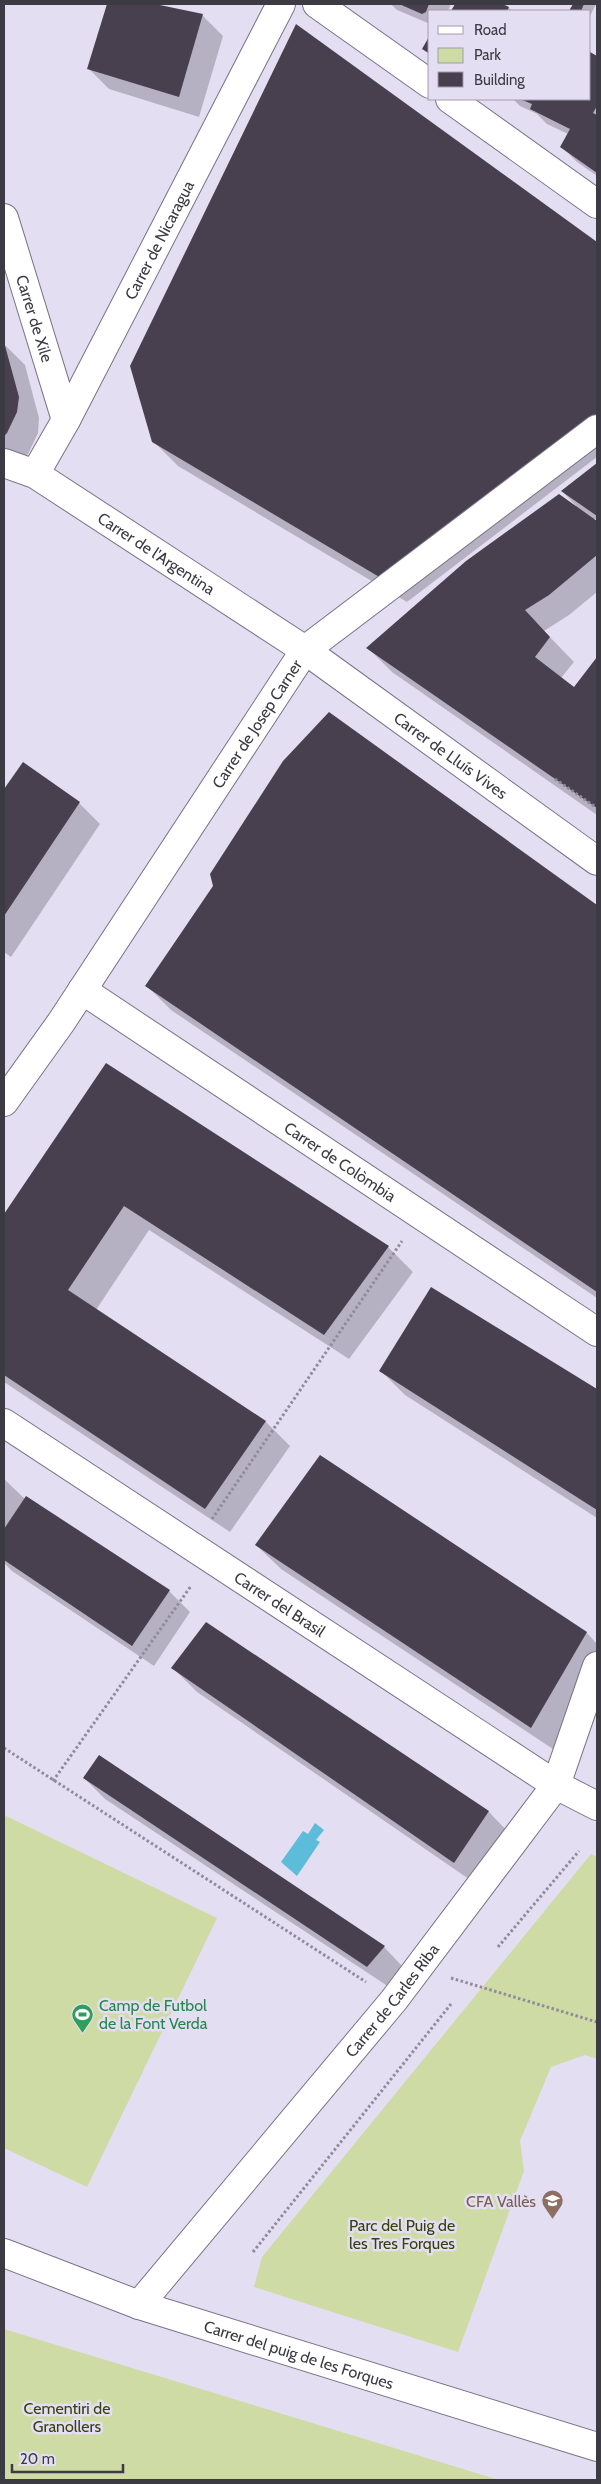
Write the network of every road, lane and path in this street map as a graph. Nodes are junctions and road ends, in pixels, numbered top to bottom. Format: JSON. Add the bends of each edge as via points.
{"nodes":[{"id":1,"x":282,"y":4,"type":"edge"},
{"id":2,"x":317,"y":4,"type":"edge"},
{"id":3,"x":428,"y":83,"type":"edge"},
{"id":4,"x":451,"y":100,"type":"edge"},
{"id":5,"x":597,"y":204,"type":"edge"},
{"id":6,"x":4,"y":218,"type":"edge"},
{"id":7,"x":66,"y":420,"type":"junction"},
{"id":8,"x":597,"y":429,"type":"edge"},
{"id":9,"x":4,"y":463,"type":"edge"},
{"id":10,"x":35,"y":474,"type":"junction"},
{"id":11,"x":305,"y":650,"type":"junction"},
{"id":12,"x":555,"y":779,"type":"dead end"},
{"id":13,"x":597,"y":808,"type":"edge"},
{"id":14,"x":597,"y":861,"type":"edge"},
{"id":15,"x":82,"y":990,"type":"junction"},
{"id":16,"x":4,"y":1102,"type":"edge"},
{"id":17,"x":419,"y":1216,"type":"junction"},
{"id":18,"x":597,"y":1332,"type":"edge"},
{"id":19,"x":4,"y":1424,"type":"edge"},
{"id":20,"x":201,"y":1553,"type":"junction"},
{"id":21,"x":597,"y":1666,"type":"edge"},
{"id":22,"x":4,"y":1748,"type":"edge"},
{"id":23,"x":53,"y":1781,"type":"junction"},
{"id":24,"x":556,"y":1785,"type":"junction"},
{"id":25,"x":597,"y":1806,"type":"edge"},
{"id":26,"x":579,"y":1851,"type":"dead end"},
{"id":27,"x":498,"y":1947,"type":"dead end"},
{"id":28,"x":419,"y":1968,"type":"junction"},
{"id":29,"x":394,"y":2000,"type":"junction"},
{"id":30,"x":451,"y":2004,"type":"dead end"},
{"id":31,"x":597,"y":2022,"type":"edge"},
{"id":32,"x":253,"y":2252,"type":"dead end"},
{"id":33,"x":4,"y":2254,"type":"edge"},
{"id":34,"x":139,"y":2304,"type":"junction"},
{"id":35,"x":597,"y":2447,"type":"edge"}],
"edges":[{"from":1,"to":7,"type":"street","name":"Carrer de Nicaragua"},
{"from":2,"to":3,"type":"street"},
{"from":4,"to":5,"type":"street"},
{"from":6,"to":7,"type":"street","name":"Carrer de Xile"},
{"from":7,"to":10,"type":"street","name":"Carrer de Nicaragua"},
{"from":8,"to":11,"type":"street","name":"Carrer de Josep Carner"},
{"from":9,"to":10,"type":"street","name":"Carrer de l'Argentina"},
{"from":10,"to":11,"type":"street","name":"Carrer de l'Argentina"},
{"from":11,"to":14,"type":"street","name":"Carrer de Lluís Vives"},
{"from":11,"to":15,"type":"street","name":"Carrer de Josep Carner"},
{"from":12,"to":13,"type":"path"},
{"from":15,"to":16,"type":"street","name":"Carrer de Josep Carner"},
{"from":15,"to":17,"type":"street","name":"Carrer de Colòmbia"},
{"from":17,"to":18,"type":"street","name":"Carrer de Colòmbia"},
{"from":17,"to":20,"type":"path"},
{"from":19,"to":20,"type":"street","name":"Carrer del Brasil"},
{"from":20,"to":23,"type":"path"},
{"from":20,"to":24,"type":"street","name":"Carrer del Brasil"},
{"from":21,"to":24,"type":"street","name":"Carrer de Carles Riba"},
{"from":22,"to":23,"type":"path"},
{"from":23,"to":29,"type":"path"},
{"from":24,"to":25,"type":"street","name":"Carrer del Brasil"},
{"from":24,"to":28,"type":"street","name":"Carrer de Carles Riba"},
{"from":26,"to":27,"type":"path"},
{"from":28,"to":29,"type":"street","name":"Carrer de Carles Riba"},
{"from":28,"to":31,"type":"path"},
{"from":29,"to":34,"type":"street","name":"Carrer de Carles Riba"},
{"from":30,"to":32,"type":"path"},
{"from":33,"to":34,"type":"street","name":"Carrer del puig de les Forques"},
{"from":34,"to":35,"type":"street","name":"Carrer del puig de les Forques"}]}
